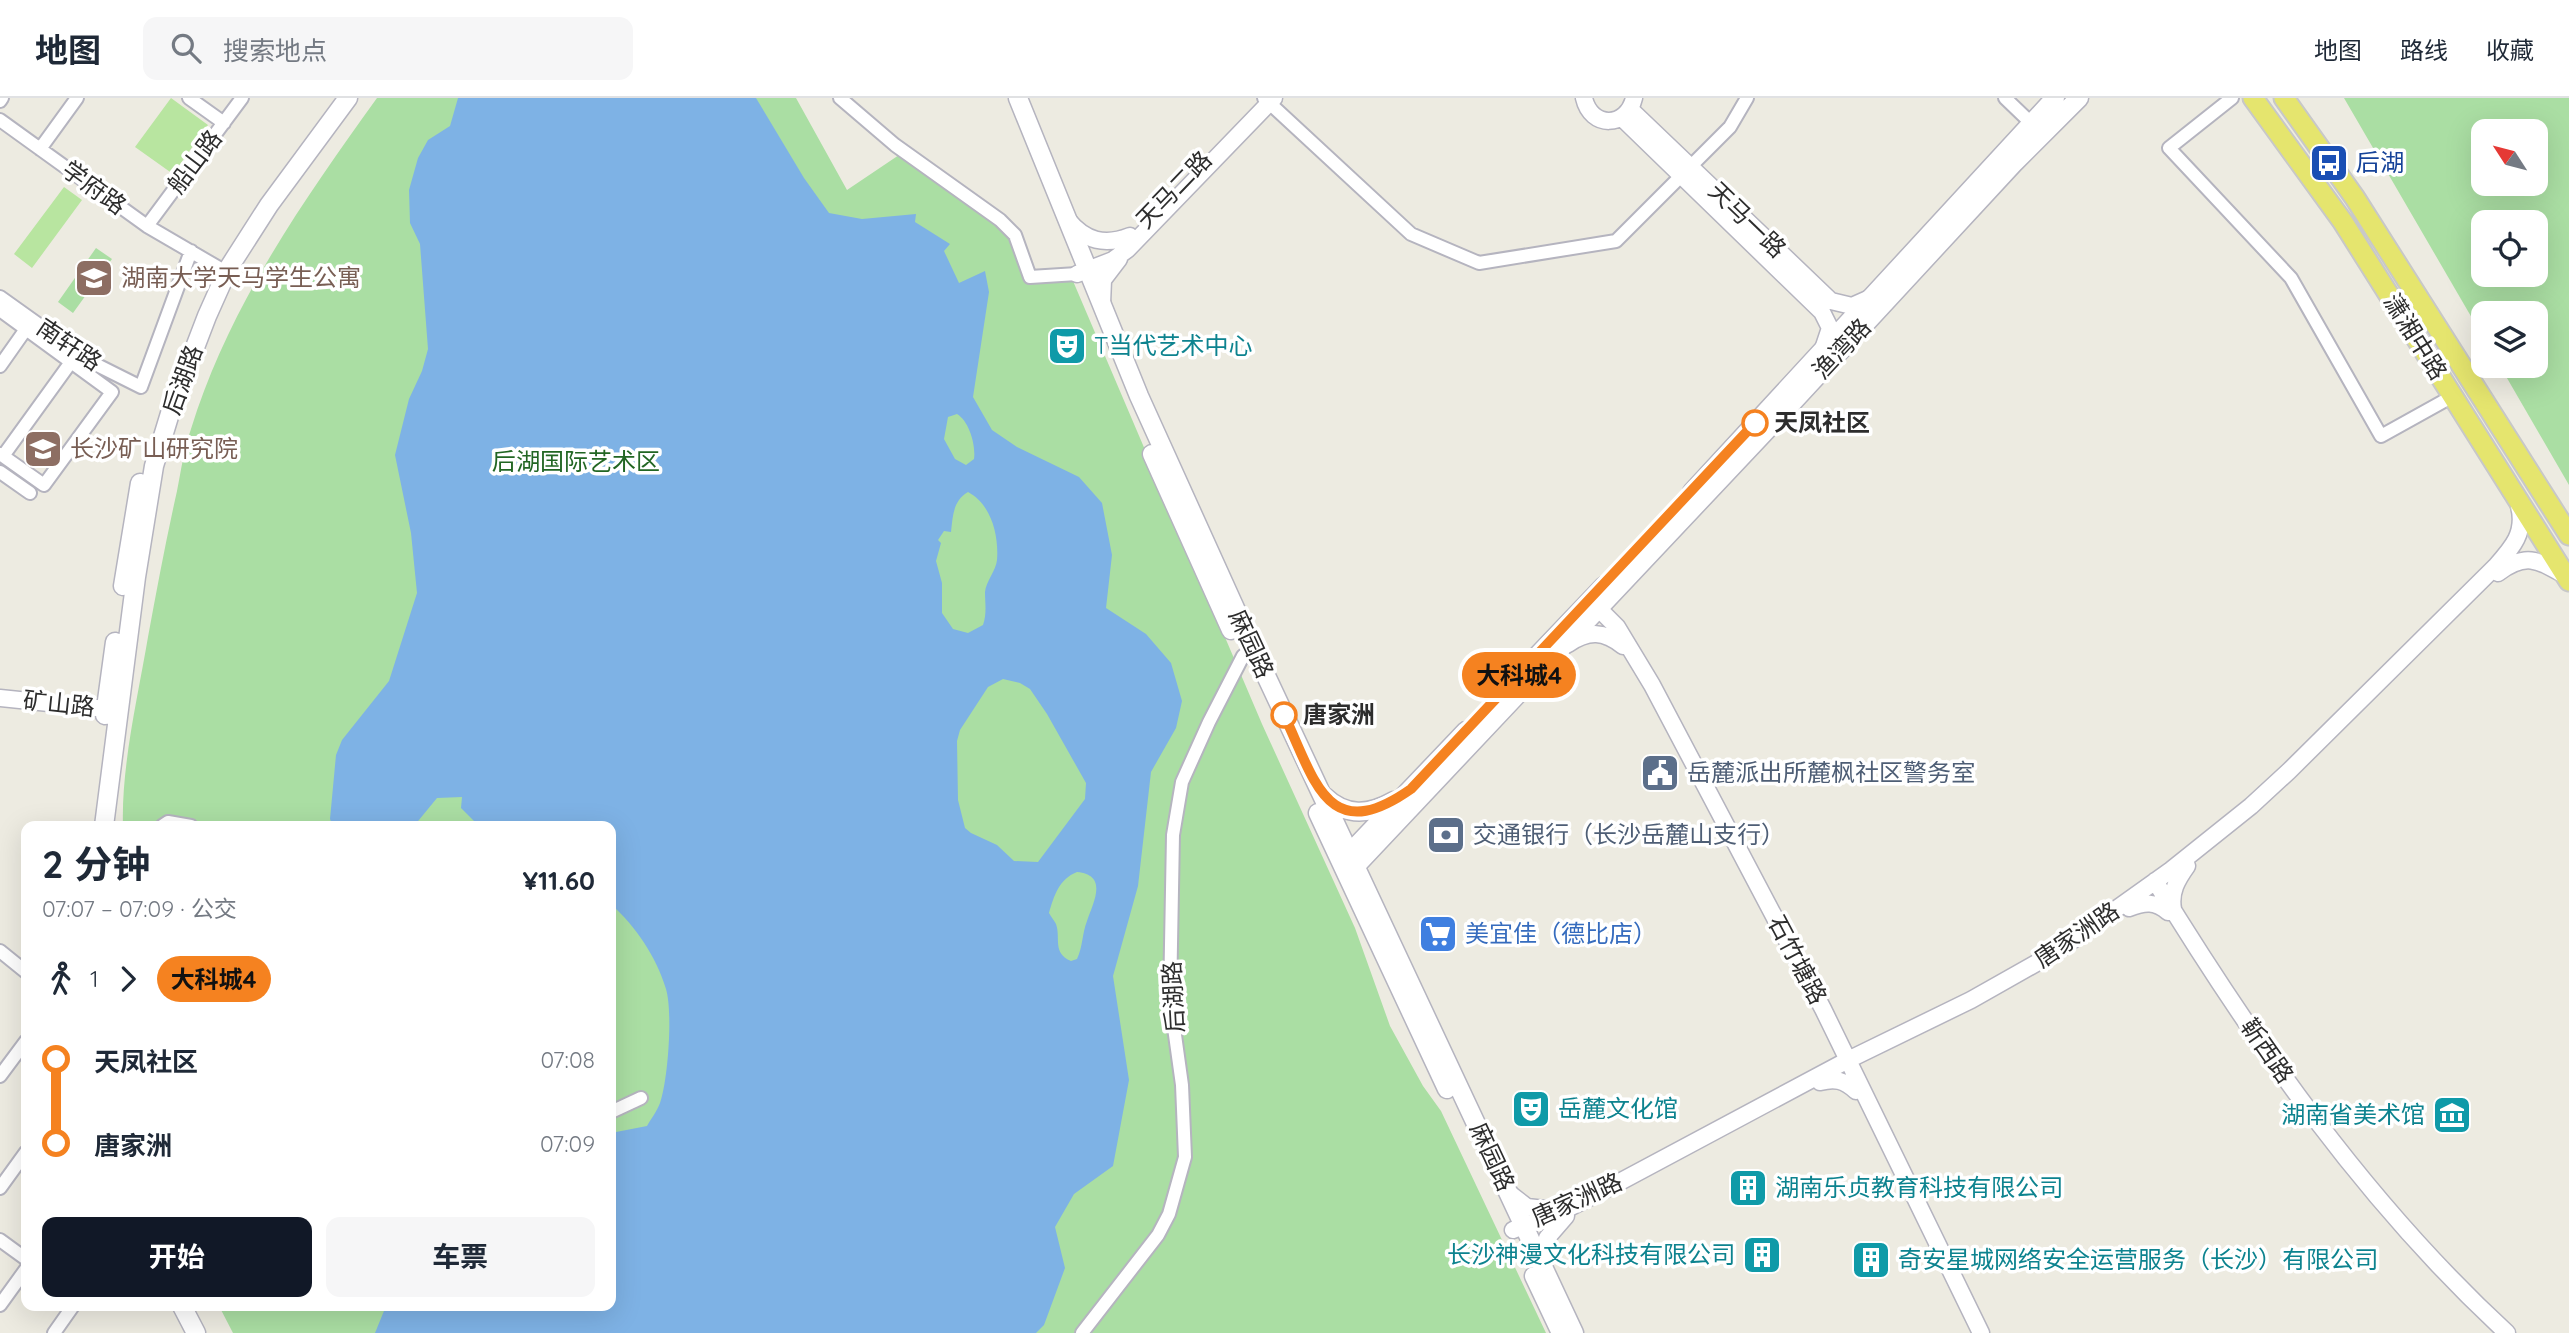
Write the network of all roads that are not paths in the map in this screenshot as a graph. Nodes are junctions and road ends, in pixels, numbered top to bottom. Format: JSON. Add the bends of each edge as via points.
{"nodes":[{"id":1,"x":77,"y":98,"type":"edge"},
{"id":2,"x":189,"y":98,"type":"edge"},
{"id":3,"x":242,"y":98,"type":"edge"},
{"id":4,"x":335,"y":98,"type":"edge"},
{"id":5,"x":348,"y":98,"type":"edge"},
{"id":6,"x":840,"y":98,"type":"edge"},
{"id":7,"x":1006,"y":98,"type":"edge"},
{"id":8,"x":1018,"y":98,"type":"edge"},
{"id":9,"x":1584,"y":98,"type":"edge"},
{"id":10,"x":1747,"y":98,"type":"edge"},
{"id":11,"x":2006,"y":98,"type":"edge"},
{"id":12,"x":2055,"y":98,"type":"edge"},
{"id":13,"x":2079,"y":98,"type":"edge"},
{"id":14,"x":2232,"y":98,"type":"edge"},
{"id":15,"x":2253,"y":98,"type":"edge"},
{"id":16,"x":2284,"y":98,"type":"edge"},
{"id":17,"x":1267,"y":99,"type":"edge"},
{"id":18,"x":1629,"y":108,"type":"edge"},
{"id":19,"x":0,"y":120,"type":"edge"},
{"id":20,"x":224,"y":123,"type":"junction"},
{"id":21,"x":2031,"y":123,"type":"junction"},
{"id":22,"x":40,"y":149,"type":"junction"},
{"id":23,"x":1686,"y":171,"type":"junction"},
{"id":24,"x":1067,"y":219,"type":"junction"},
{"id":25,"x":147,"y":226,"type":"junction"},
{"id":26,"x":1129,"y":242,"type":"junction"},
{"id":27,"x":191,"y":251,"type":"junction"},
{"id":28,"x":1080,"y":267,"type":"junction"},
{"id":29,"x":219,"y":268,"type":"junction"},
{"id":30,"x":1872,"y":296,"type":"junction"},
{"id":31,"x":0,"y":297,"type":"edge"},
{"id":32,"x":1102,"y":304,"type":"junction"},
{"id":33,"x":0,"y":310,"type":"edge"},
{"id":34,"x":26,"y":329,"type":"junction"},
{"id":35,"x":1823,"y":350,"type":"junction"},
{"id":36,"x":71,"y":362,"type":"junction"},
{"id":37,"x":0,"y":366,"type":"edge"},
{"id":38,"x":2453,"y":396,"type":"junction"},
{"id":39,"x":1,"y":455,"type":"edge"},
{"id":40,"x":0,"y":472,"type":"edge"},
{"id":41,"x":30,"y":493,"type":"dead end"},
{"id":42,"x":2516,"y":496,"type":"junction"},
{"id":43,"x":2569,"y":535,"type":"edge"},
{"id":44,"x":1630,"y":576,"type":"junction"},
{"id":45,"x":2567,"y":578,"type":"edge"},
{"id":46,"x":1591,"y":608,"type":"junction"},
{"id":47,"x":1625,"y":644,"type":"junction"},
{"id":48,"x":1560,"y":649,"type":"junction"},
{"id":49,"x":1248,"y":652,"type":"junction"},
{"id":50,"x":0,"y":698,"type":"edge"},
{"id":51,"x":0,"y":706,"type":"edge"},
{"id":52,"x":112,"y":714,"type":"junction"},
{"id":53,"x":1411,"y":789,"type":"junction"},
{"id":54,"x":1320,"y":791,"type":"junction"},
{"id":55,"x":1405,"y":815,"type":"junction"},
{"id":56,"x":94,"y":821,"type":"edge"},
{"id":57,"x":104,"y":821,"type":"edge"},
{"id":58,"x":1349,"y":864,"type":"junction"},
{"id":59,"x":2187,"y":866,"type":"junction"},
{"id":60,"x":2154,"y":886,"type":"junction"},
{"id":61,"x":1374,"y":904,"type":"junction"},
{"id":62,"x":2129,"y":908,"type":"junction"},
{"id":63,"x":2171,"y":910,"type":"junction"},
{"id":64,"x":0,"y":951,"type":"edge"},
{"id":65,"x":21,"y":968,"type":"edge"},
{"id":66,"x":1834,"y":1040,"type":"junction"},
{"id":67,"x":21,"y":1048,"type":"edge"},
{"id":68,"x":1869,"y":1053,"type":"junction"},
{"id":69,"x":1846,"y":1065,"type":"junction"},
{"id":70,"x":0,"y":1076,"type":"edge"},
{"id":71,"x":1818,"y":1080,"type":"junction"},
{"id":72,"x":1859,"y":1090,"type":"junction"},
{"id":73,"x":641,"y":1098,"type":"dead end"},
{"id":74,"x":616,"y":1109,"type":"edge"},
{"id":75,"x":21,"y":1159,"type":"edge"},
{"id":76,"x":0,"y":1188,"type":"edge"},
{"id":77,"x":1507,"y":1191,"type":"junction"},
{"id":78,"x":1565,"y":1214,"type":"junction"},
{"id":79,"x":1520,"y":1233,"type":"junction"},
{"id":80,"x":0,"y":1240,"type":"edge"},
{"id":81,"x":21,"y":1255,"type":"edge"},
{"id":82,"x":1543,"y":1266,"type":"junction"},
{"id":83,"x":21,"y":1276,"type":"edge"},
{"id":84,"x":0,"y":1305,"type":"edge"},
{"id":85,"x":70,"y":1311,"type":"edge"},
{"id":86,"x":184,"y":1311,"type":"edge"},
{"id":87,"x":196,"y":1311,"type":"edge"},
{"id":88,"x":54,"y":1333,"type":"edge"},
{"id":89,"x":196,"y":1333,"type":"edge"},
{"id":90,"x":207,"y":1333,"type":"edge"},
{"id":91,"x":1082,"y":1333,"type":"edge"},
{"id":92,"x":1560,"y":1333,"type":"edge"},
{"id":93,"x":1574,"y":1333,"type":"edge"},
{"id":94,"x":1972,"y":1333,"type":"edge"},
{"id":95,"x":1981,"y":1333,"type":"edge"},
{"id":96,"x":2497,"y":1333,"type":"edge"},
{"id":97,"x":2507,"y":1333,"type":"edge"}],
"edges":[{"from":1,"to":22,"type":"street"},
{"from":2,"to":20,"type":"street"},
{"from":3,"to":20,"type":"street","name":"船山路"},
{"from":4,"to":29,"type":"main road","name":"后湖路","via":[[278,174]]},
{"from":5,"to":52,"type":"main road","name":"后湖路","via":[[228,269],[190,358],[154,466]]},
{"from":6,"to":28,"type":"street","via":[[894,145],[1000,220],[1015,235],[1030,277]]},
{"from":7,"to":28,"type":"main road","name":"麻园路"},
{"from":8,"to":24,"type":"main road","name":"麻园路"},
{"from":9,"to":18,"type":"street","name":"天马一路","via":[[1586,107],[1598,118],[1614,121]]},
{"from":10,"to":23,"type":"street","via":[[1730,127]]},
{"from":11,"to":21,"type":"street"},
{"from":12,"to":21,"type":"main road","name":"渔湾路"},
{"from":13,"to":44,"type":"main road","name":"渔湾路"},
{"from":14,"to":38,"type":"street","via":[[2169,148],[2291,278],[2381,436]]},
{"from":15,"to":38,"type":"main road","name":"潇湘中路","via":[[2343,222]]},
{"from":16,"to":43,"type":"main road","name":"潇湘中路","via":[[2355,198]]},
{"from":17,"to":23,"type":"street","via":[[1411,234],[1479,263],[1616,241]]},
{"from":17,"to":26,"type":"street","name":"天马二路"},
{"from":18,"to":23,"type":"street","name":"天马一路"},
{"from":19,"to":22,"type":"street","name":"学府路"},
{"from":20,"to":25,"type":"street","name":"船山路"},
{"from":21,"to":30,"type":"main road","name":"渔湾路"},
{"from":22,"to":25,"type":"street","name":"学府路"},
{"from":23,"to":30,"type":"street","name":"天马一路","via":[[1831,302],[1852,306]]},
{"from":23,"to":35,"type":"street","name":"天马一路","via":[[1822,312],[1830,328]]},
{"from":24,"to":26,"type":"street","via":[[1092,240]]},
{"from":24,"to":28,"type":"main road","name":"麻园路"},
{"from":25,"to":27,"type":"street","name":"学府路"},
{"from":26,"to":28,"type":"street","via":[[1113,260]]},
{"from":26,"to":32,"type":"street","via":[[1104,281]]},
{"from":27,"to":29,"type":"street","name":"学府路"},
{"from":27,"to":31,"type":"street","name":"南轩路","via":[[141,387],[91,362]]},
{"from":28,"to":32,"type":"main road","name":"麻园路"},
{"from":28,"to":49,"type":"main road","name":"麻园路","via":[[1186,533]]},
{"from":29,"to":52,"type":"main road","name":"后湖路","via":[[177,363],[142,473],[131,527]]},
{"from":30,"to":35,"type":"main road","name":"渔湾路"},
{"from":32,"to":49,"type":"main road","name":"麻园路"},
{"from":33,"to":34,"type":"street"},
{"from":34,"to":36,"type":"street"},
{"from":34,"to":37,"type":"street"},
{"from":35,"to":46,"type":"main road","name":"渔湾路"},
{"from":36,"to":39,"type":"street"},
{"from":36,"to":39,"type":"street","via":[[112,392],[44,485]]},
{"from":38,"to":42,"type":"main road","name":"潇湘中路"},
{"from":40,"to":41,"type":"street"},
{"from":42,"to":45,"type":"main road","name":"潇湘中路"},
{"from":42,"to":60,"type":"street","name":"唐家洲路","via":[[2522,521],[2511,550],[2289,771]]},
{"from":44,"to":46,"type":"main road","name":"渔湾路"},
{"from":44,"to":47,"type":"street","via":[[1617,601]]},
{"from":45,"to":59,"type":"street","name":"唐家洲路","via":[[2526,559],[2495,575],[2298,771]]},
{"from":46,"to":47,"type":"street","name":"石竹塘路"},
{"from":46,"to":48,"type":"main road","name":"渔湾路"},
{"from":46,"to":53,"type":"main road","name":"渔湾路"},
{"from":47,"to":48,"type":"street","via":[[1591,633]]},
{"from":47,"to":66,"type":"street","name":"石竹塘路"},
{"from":48,"to":55,"type":"main road","name":"渔湾路"},
{"from":49,"to":54,"type":"main road","name":"麻园路"},
{"from":49,"to":58,"type":"main road","name":"麻园路"},
{"from":49,"to":91,"type":"street","name":"后湖路","via":[[1182,782],[1173,835],[1170,999],[1182,1085],[1185,1157],[1169,1214],[1158,1235]]},
{"from":50,"to":52,"type":"street","name":"矿山路"},
{"from":51,"to":52,"type":"street","name":"矿山路"},
{"from":52,"to":56,"type":"main road","name":"后湖路"},
{"from":52,"to":57,"type":"main road","name":"后湖路"},
{"from":53,"to":54,"type":"main road","via":[[1382,808],[1359,813],[1339,808]]},
{"from":53,"to":58,"type":"main road","name":"渔湾路"},
{"from":54,"to":58,"type":"main road","name":"麻园路"},
{"from":55,"to":58,"type":"main road","name":"渔湾路"},
{"from":55,"to":61,"type":"main road","via":[[1375,860]]},
{"from":58,"to":61,"type":"main road","name":"麻园路"},
{"from":58,"to":79,"type":"main road","name":"麻园路"},
{"from":59,"to":60,"type":"street","name":"唐家洲路"},
{"from":59,"to":63,"type":"street","via":[[2173,890]]},
{"from":60,"to":62,"type":"street","name":"唐家洲路"},
{"from":60,"to":63,"type":"street","name":"靳西路"},
{"from":60,"to":68,"type":"street","name":"唐家洲路","via":[[2002,984]]},
{"from":61,"to":77,"type":"main road","name":"麻园路"},
{"from":62,"to":63,"type":"street","via":[[2151,902]]},
{"from":62,"to":68,"type":"street","name":"唐家洲路","via":[[2009,987],[1942,1023]]},
{"from":63,"to":96,"type":"street","name":"靳西路","via":[[2273,1073],[2336,1157],[2404,1238]]},
{"from":63,"to":97,"type":"street","name":"靳西路","via":[[2338,1150],[2416,1242]]},
{"from":64,"to":65,"type":"street"},
{"from":66,"to":68,"type":"street","via":[[1848,1049]]},
{"from":66,"to":69,"type":"street","name":"石竹塘路"},
{"from":66,"to":71,"type":"street","via":[[1833,1057]]},
{"from":67,"to":70,"type":"street"},
{"from":68,"to":69,"type":"street","name":"唐家洲路"},
{"from":68,"to":72,"type":"street"},
{"from":69,"to":71,"type":"street","name":"唐家洲路"},
{"from":69,"to":72,"type":"street","name":"石竹塘路"},
{"from":71,"to":72,"type":"street","via":[[1836,1079]]},
{"from":71,"to":78,"type":"street","name":"唐家洲路"},
{"from":72,"to":94,"type":"street","name":"石竹塘路"},
{"from":72,"to":95,"type":"street","name":"石竹塘路"},
{"from":73,"to":74,"type":"street"},
{"from":75,"to":76,"type":"street"},
{"from":77,"to":78,"type":"street","via":[[1527,1207]]},
{"from":77,"to":79,"type":"main road","name":"麻园路"},
{"from":78,"to":79,"type":"street","name":"唐家洲路"},
{"from":78,"to":82,"type":"street","via":[[1547,1238]]},
{"from":79,"to":82,"type":"main road","name":"麻园路"},
{"from":79,"to":92,"type":"main road","name":"麻园路"},
{"from":80,"to":81,"type":"street"},
{"from":82,"to":93,"type":"main road","name":"麻园路"},
{"from":83,"to":84,"type":"street"},
{"from":85,"to":88,"type":"street"},
{"from":86,"to":89,"type":"main road"},
{"from":87,"to":90,"type":"main road"}]}
